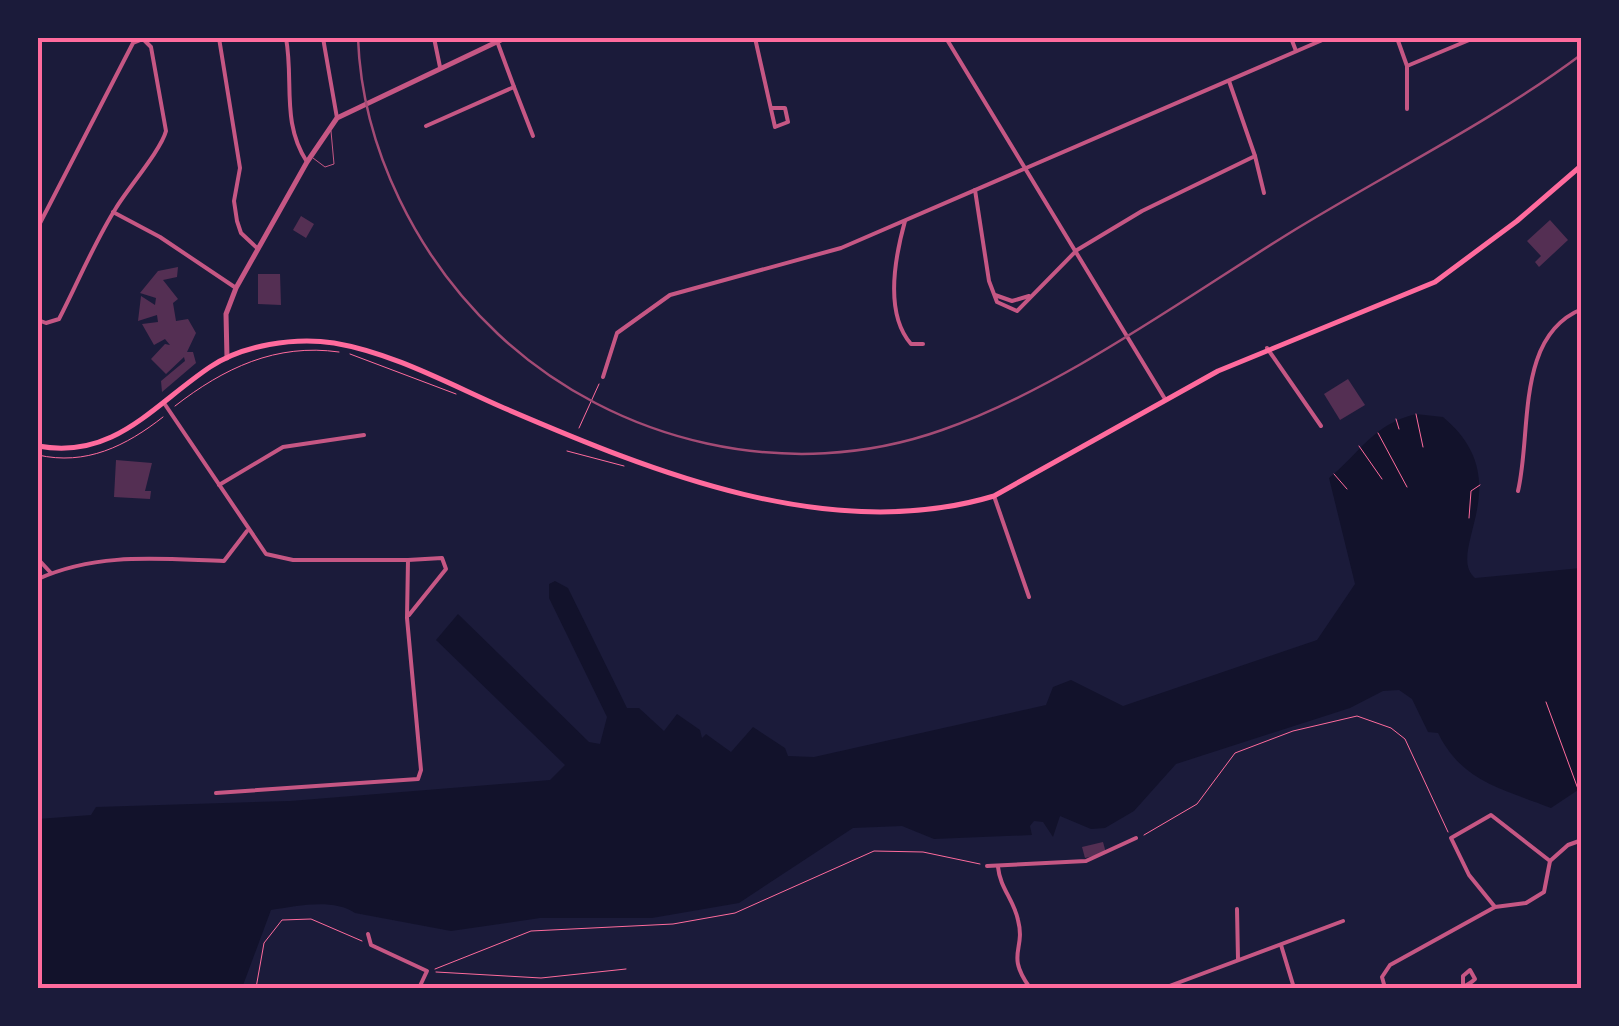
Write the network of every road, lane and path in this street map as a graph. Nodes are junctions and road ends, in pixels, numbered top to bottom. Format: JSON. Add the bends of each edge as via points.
{"nodes":[{"id":1,"x":219,"y":38,"type":"edge"},
{"id":2,"x":286,"y":38,"type":"edge"},
{"id":3,"x":324,"y":38,"type":"edge"},
{"id":4,"x":434,"y":38,"type":"edge"},
{"id":5,"x":505,"y":38,"type":"edge"},
{"id":6,"x":755,"y":38,"type":"edge"},
{"id":7,"x":946,"y":38,"type":"edge"},
{"id":8,"x":1290,"y":38,"type":"edge"},
{"id":9,"x":1327,"y":38,"type":"edge"},
{"id":10,"x":1397,"y":38,"type":"edge"},
{"id":11,"x":1474,"y":38,"type":"edge"},
{"id":12,"x":497,"y":41,"type":"junction"},
{"id":13,"x":1296,"y":51,"type":"junction"},
{"id":14,"x":1407,"y":66,"type":"junction"},
{"id":15,"x":440,"y":68,"type":"junction"},
{"id":16,"x":1229,"y":80,"type":"junction"},
{"id":17,"x":514,"y":86,"type":"junction"},
{"id":18,"x":771,"y":108,"type":"dead end"},
{"id":19,"x":1407,"y":109,"type":"dead end"},
{"id":20,"x":337,"y":118,"type":"junction"},
{"id":21,"x":330,"y":126,"type":"junction"},
{"id":22,"x":426,"y":126,"type":"dead end"},
{"id":23,"x":534,"y":136,"type":"dead end"},
{"id":24,"x":1255,"y":156,"type":"junction"},
{"id":25,"x":309,"y":159,"type":"junction"},
{"id":26,"x":1027,"y":166,"type":"junction"},
{"id":27,"x":1582,"y":166,"type":"edge"},
{"id":28,"x":975,"y":190,"type":"junction"},
{"id":29,"x":1264,"y":194,"type":"dead end"},
{"id":30,"x":113,"y":212,"type":"junction"},
{"id":31,"x":905,"y":221,"type":"junction"},
{"id":32,"x":38,"y":227,"type":"edge"},
{"id":33,"x":258,"y":249,"type":"junction"},
{"id":34,"x":1077,"y":250,"type":"junction"},
{"id":35,"x":236,"y":288,"type":"junction"},
{"id":36,"x":995,"y":294,"type":"junction"},
{"id":37,"x":1030,"y":296,"type":"junction"},
{"id":38,"x":1582,"y":308,"type":"edge"},
{"id":39,"x":38,"y":320,"type":"edge"},
{"id":40,"x":923,"y":344,"type":"dead end"},
{"id":41,"x":1267,"y":348,"type":"junction"},
{"id":42,"x":227,"y":358,"type":"junction"},
{"id":43,"x":602,"y":377,"type":"joint"},
{"id":44,"x":464,"y":398,"type":"dead end"},
{"id":45,"x":1165,"y":400,"type":"junction"},
{"id":46,"x":164,"y":403,"type":"junction"},
{"id":47,"x":170,"y":411,"type":"junction"},
{"id":48,"x":1416,"y":414,"type":"dead end"},
{"id":49,"x":1396,"y":419,"type":"dead end"},
{"id":50,"x":1321,"y":426,"type":"dead end"},
{"id":51,"x":1398,"y":429,"type":"dead end"},
{"id":52,"x":578,"y":432,"type":"dead end"},
{"id":53,"x":1378,"y":433,"type":"dead end"},
{"id":54,"x":364,"y":435,"type":"dead end"},
{"id":55,"x":38,"y":446,"type":"edge"},
{"id":56,"x":1360,"y":446,"type":"dead end"},
{"id":57,"x":1424,"y":448,"type":"dead end"},
{"id":58,"x":566,"y":451,"type":"dead end"},
{"id":59,"x":38,"y":456,"type":"edge"},
{"id":60,"x":630,"y":466,"type":"dead end"},
{"id":61,"x":1334,"y":474,"type":"dead end"},
{"id":62,"x":1382,"y":479,"type":"dead end"},
{"id":63,"x":219,"y":485,"type":"junction"},
{"id":64,"x":1480,"y":485,"type":"dead end"},
{"id":65,"x":1407,"y":487,"type":"dead end"},
{"id":66,"x":1347,"y":489,"type":"dead end"},
{"id":67,"x":1518,"y":491,"type":"dead end"},
{"id":68,"x":994,"y":496,"type":"junction"},
{"id":69,"x":1469,"y":518,"type":"dead end"},
{"id":70,"x":247,"y":531,"type":"junction"},
{"id":71,"x":38,"y":559,"type":"edge"},
{"id":72,"x":408,"y":560,"type":"junction"},
{"id":73,"x":52,"y":573,"type":"junction"},
{"id":74,"x":38,"y":579,"type":"edge"},
{"id":75,"x":1030,"y":597,"type":"dead end"},
{"id":76,"x":408,"y":618,"type":"junction"},
{"id":77,"x":1546,"y":702,"type":"dead end"},
{"id":78,"x":1579,"y":787,"type":"edge"},
{"id":79,"x":216,"y":793,"type":"dead end"},
{"id":80,"x":1136,"y":838,"type":"joint"},
{"id":81,"x":1451,"y":838,"type":"junction"},
{"id":82,"x":1582,"y":840,"type":"edge"},
{"id":83,"x":1550,"y":861,"type":"junction"},
{"id":84,"x":987,"y":866,"type":"joint"},
{"id":85,"x":998,"y":867,"type":"junction"},
{"id":86,"x":1495,"y":907,"type":"junction"},
{"id":87,"x":1237,"y":909,"type":"dead end"},
{"id":88,"x":1343,"y":921,"type":"dead end"},
{"id":89,"x":368,"y":934,"type":"dead end"},
{"id":90,"x":371,"y":945,"type":"junction"},
{"id":91,"x":1281,"y":945,"type":"junction"},
{"id":92,"x":1238,"y":960,"type":"junction"},
{"id":93,"x":626,"y":970,"type":"dead end"},
{"id":94,"x":428,"y":971,"type":"junction"},
{"id":95,"x":1187,"y":980,"type":"junction"},
{"id":96,"x":256,"y":988,"type":"edge"},
{"id":97,"x":420,"y":988,"type":"edge"},
{"id":98,"x":1030,"y":988,"type":"edge"},
{"id":99,"x":1164,"y":988,"type":"edge"},
{"id":100,"x":1190,"y":988,"type":"edge"},
{"id":101,"x":1294,"y":988,"type":"edge"},
{"id":102,"x":1382,"y":988,"type":"edge"}],
"edges":[{"from":1,"to":33,"type":"street","via":[[240,168],[237,221]]},
{"from":2,"to":25,"type":"street","via":[[293,74],[288,118]]},
{"from":3,"to":20,"type":"street"},
{"from":4,"to":15,"type":"street"},
{"from":5,"to":12,"type":"street"},
{"from":6,"to":18,"type":"street"},
{"from":7,"to":26,"type":"street"},
{"from":8,"to":13,"type":"street"},
{"from":9,"to":13,"type":"street"},
{"from":10,"to":14,"type":"street"},
{"from":11,"to":14,"type":"street"},
{"from":12,"to":15,"type":"street"},
{"from":12,"to":17,"type":"street"},
{"from":13,"to":16,"type":"street"},
{"from":14,"to":19,"type":"street"},
{"from":15,"to":20,"type":"street"},
{"from":16,"to":24,"type":"street"},
{"from":16,"to":26,"type":"street"},
{"from":17,"to":22,"type":"street"},
{"from":17,"to":23,"type":"street"},
{"from":20,"to":21,"type":"street"},
{"from":21,"to":25,"type":"street"},
{"from":21,"to":25,"type":"lane","via":[[334,164]]},
{"from":24,"to":29,"type":"street"},
{"from":24,"to":34,"type":"street"},
{"from":25,"to":33,"type":"street"},
{"from":26,"to":28,"type":"street"},
{"from":26,"to":34,"type":"street"},
{"from":27,"to":41,"type":"main road","via":[[1435,282]]},
{"from":28,"to":31,"type":"street"},
{"from":28,"to":36,"type":"street"},
{"from":30,"to":32,"type":"street","via":[[166,131],[151,47],[143,39],[133,43]]},
{"from":30,"to":35,"type":"street"},
{"from":30,"to":39,"type":"street","via":[[59,319]]},
{"from":31,"to":40,"type":"street","via":[[895,295],[904,334],[911,344]]},
{"from":31,"to":43,"type":"street","via":[[841,248],[670,294],[617,334]]},
{"from":33,"to":35,"type":"street"},
{"from":34,"to":37,"type":"street"},
{"from":34,"to":45,"type":"street"},
{"from":35,"to":42,"type":"street","via":[[226,314]]},
{"from":36,"to":37,"type":"street","via":[[1012,301]]},
{"from":36,"to":37,"type":"street","via":[[997,302],[1017,310]]},
{"from":38,"to":67,"type":"street","via":[[1551,326],[1540,352]]},
{"from":41,"to":45,"type":"main road"},
{"from":41,"to":50,"type":"street"},
{"from":42,"to":46,"type":"main road"},
{"from":42,"to":68,"type":"main road","via":[[285,343],[332,343],[374,353],[646,466],[806,505],[911,509]]},
{"from":43,"to":52,"type":"path"},
{"from":44,"to":47,"type":"path","via":[[371,360],[318,349],[235,366]]},
{"from":45,"to":68,"type":"main road"},
{"from":46,"to":47,"type":"street"},
{"from":46,"to":55,"type":"main road","via":[[106,442]]},
{"from":47,"to":59,"type":"path","via":[[103,453]]},
{"from":47,"to":63,"type":"street"},
{"from":48,"to":57,"type":"path"},
{"from":49,"to":51,"type":"path"},
{"from":53,"to":65,"type":"path"},
{"from":54,"to":63,"type":"street","via":[[283,448]]},
{"from":56,"to":62,"type":"path"},
{"from":58,"to":60,"type":"path"},
{"from":61,"to":66,"type":"path"},
{"from":63,"to":70,"type":"street"},
{"from":64,"to":69,"type":"path","via":[[1470,490]]},
{"from":68,"to":75,"type":"street"},
{"from":70,"to":72,"type":"street","via":[[277,558]]},
{"from":70,"to":73,"type":"street","via":[[224,562],[99,559]]},
{"from":71,"to":73,"type":"street"},
{"from":72,"to":76,"type":"street"},
{"from":72,"to":76,"type":"street","via":[[442,558],[446,569]]},
{"from":73,"to":74,"type":"street"},
{"from":76,"to":79,"type":"street","via":[[418,779]]},
{"from":77,"to":78,"type":"path"},
{"from":80,"to":81,"type":"path","via":[[1197,804],[1235,753],[1357,716],[1405,740]]},
{"from":80,"to":85,"type":"street","via":[[1083,861]]},
{"from":81,"to":83,"type":"street","via":[[1492,815]]},
{"from":81,"to":86,"type":"street"},
{"from":82,"to":83,"type":"street"},
{"from":83,"to":86,"type":"street","via":[[1544,892]]},
{"from":84,"to":85,"type":"street"},
{"from":84,"to":94,"type":"path","via":[[922,852],[874,851],[735,913],[673,924],[531,930]]},
{"from":85,"to":98,"type":"street","via":[[1020,924],[1017,969]]},
{"from":86,"to":102,"type":"street","via":[[1390,965]]},
{"from":87,"to":92,"type":"street"},
{"from":88,"to":91,"type":"street"},
{"from":89,"to":90,"type":"street"},
{"from":90,"to":94,"type":"street"},
{"from":90,"to":96,"type":"path","via":[[312,919],[282,920],[264,943]]},
{"from":91,"to":92,"type":"street"},
{"from":91,"to":101,"type":"street"},
{"from":92,"to":95,"type":"street"},
{"from":93,"to":94,"type":"path","via":[[541,978]]},
{"from":94,"to":97,"type":"street"},
{"from":95,"to":99,"type":"street"},
{"from":95,"to":100,"type":"street"}]}
